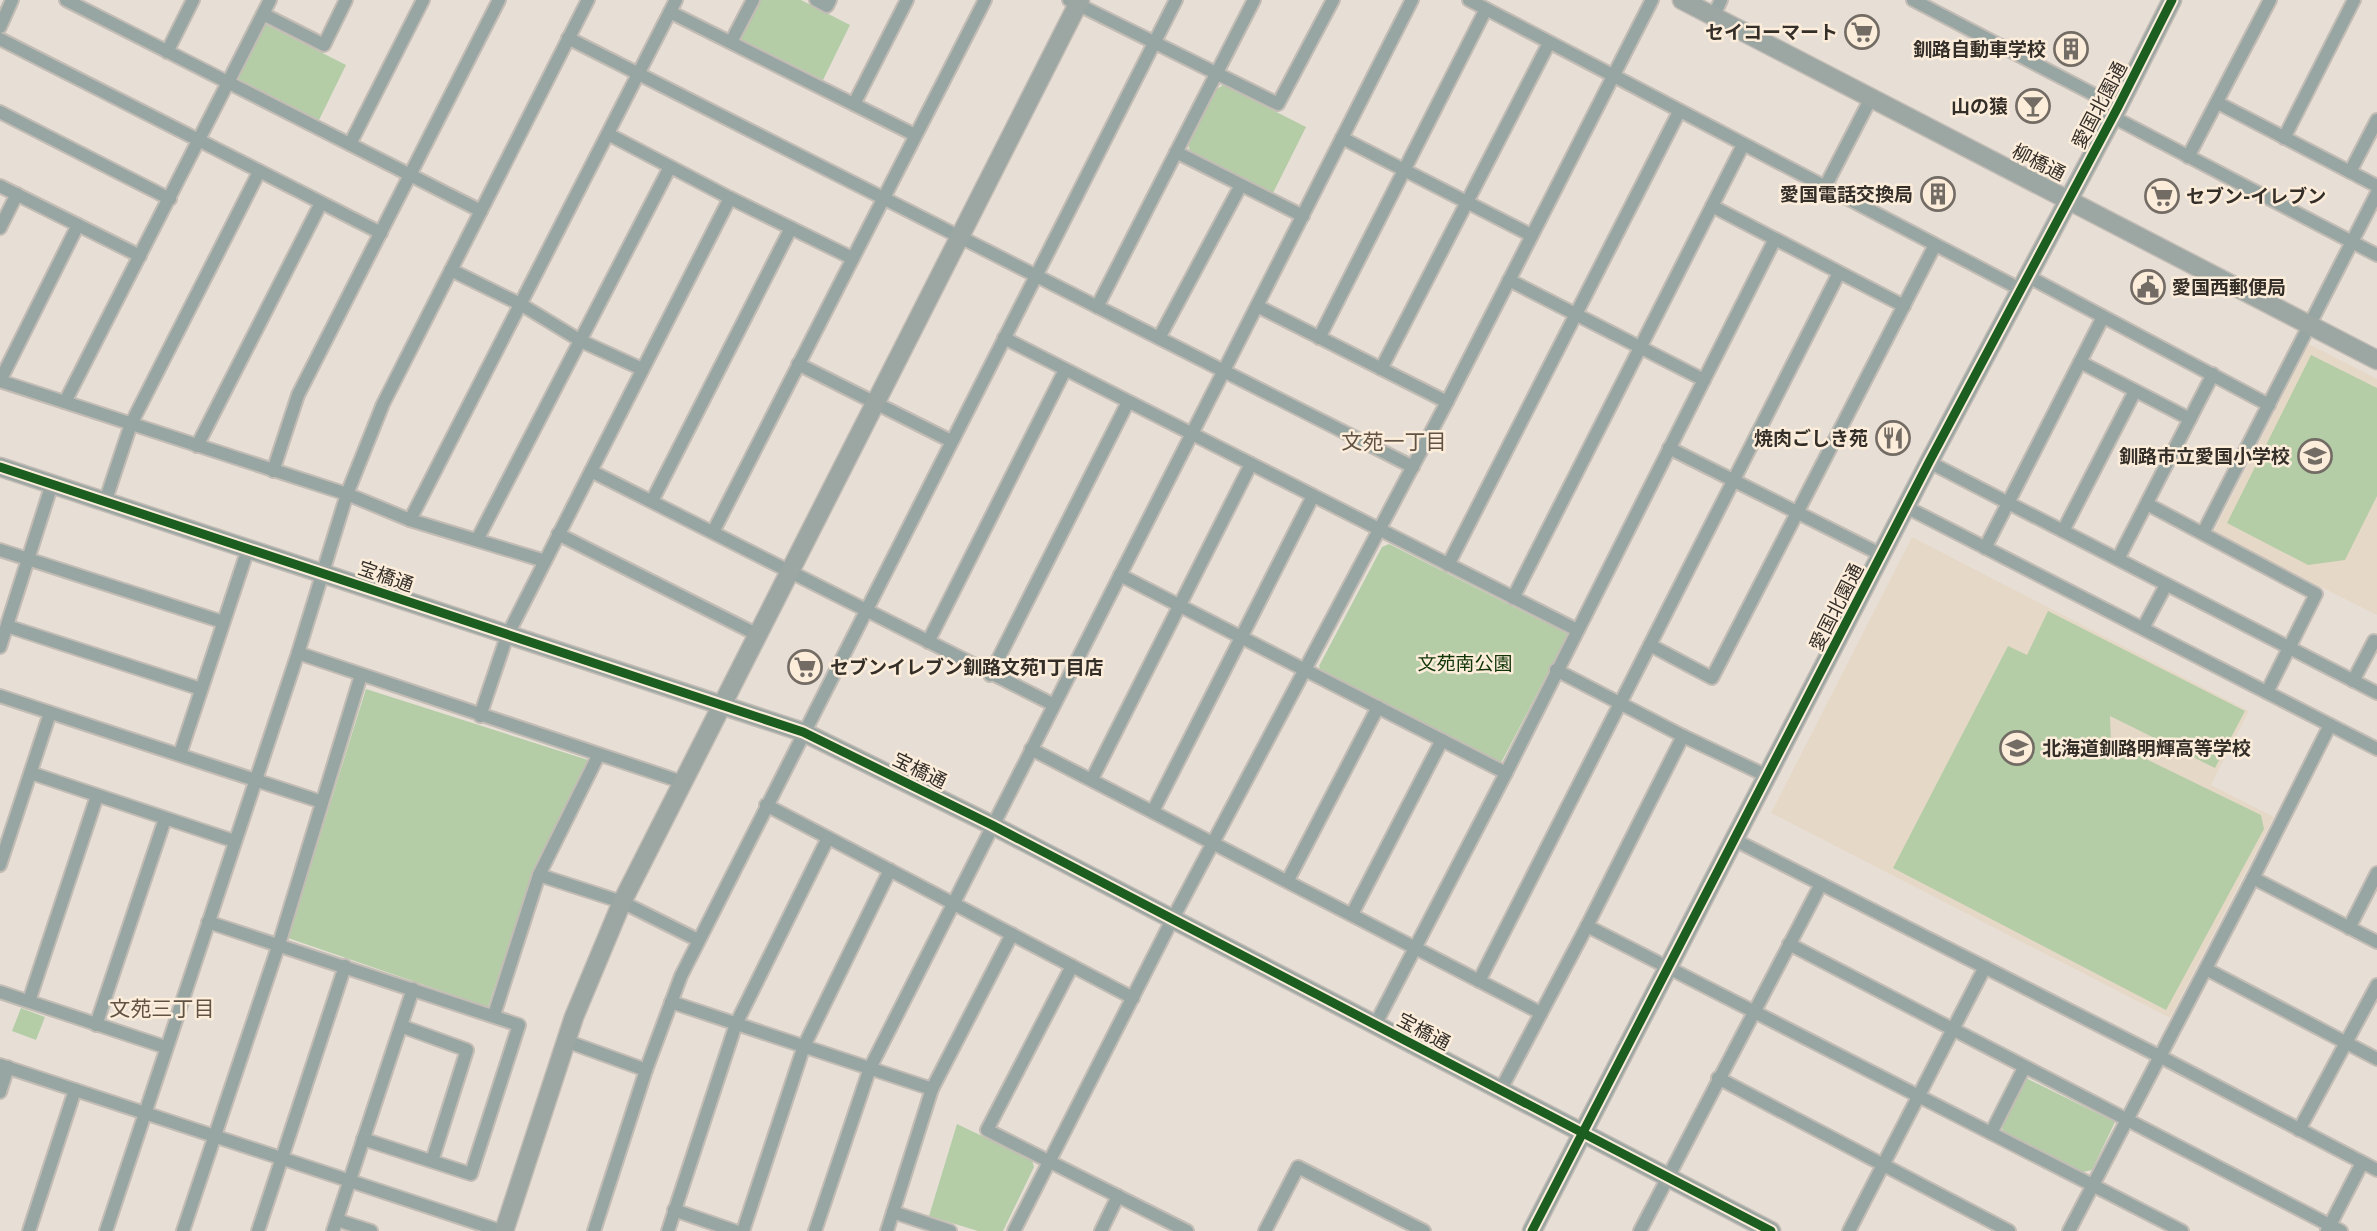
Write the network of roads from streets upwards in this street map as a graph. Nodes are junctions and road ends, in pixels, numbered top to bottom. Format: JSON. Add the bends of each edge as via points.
{"nodes":[{"id":1,"x":12,"y":0,"type":"edge"},
{"id":2,"x":66,"y":0,"type":"edge"},
{"id":3,"x":193,"y":0,"type":"edge"},
{"id":4,"x":270,"y":0,"type":"edge"},
{"id":5,"x":346,"y":0,"type":"edge"},
{"id":6,"x":423,"y":0,"type":"edge"},
{"id":7,"x":499,"y":0,"type":"edge"},
{"id":8,"x":588,"y":0,"type":"edge"},
{"id":9,"x":753,"y":0,"type":"edge"},
{"id":10,"x":816,"y":0,"type":"edge"},
{"id":11,"x":830,"y":0,"type":"edge"},
{"id":12,"x":907,"y":0,"type":"edge"},
{"id":13,"x":985,"y":0,"type":"edge"},
{"id":14,"x":1176,"y":0,"type":"edge"},
{"id":15,"x":1254,"y":0,"type":"edge"},
{"id":16,"x":1333,"y":0,"type":"edge"},
{"id":17,"x":1412,"y":0,"type":"edge"},
{"id":18,"x":1469,"y":0,"type":"edge"},
{"id":19,"x":1652,"y":0,"type":"edge"},
{"id":20,"x":1682,"y":0,"type":"edge"},
{"id":21,"x":1721,"y":0,"type":"edge"},
{"id":22,"x":1913,"y":0,"type":"edge"},
{"id":23,"x":2172,"y":0,"type":"edge"},
{"id":24,"x":2270,"y":0,"type":"edge"},
{"id":25,"x":2354,"y":0,"type":"edge"},
{"id":26,"x":1075,"y":1,"type":"edge"},
{"id":27,"x":673,"y":6,"type":"edge"},
{"id":28,"x":1486,"y":9,"type":"junction"},
{"id":29,"x":263,"y":14,"type":"junction"},
{"id":30,"x":1713,"y":16,"type":"junction"},
{"id":31,"x":0,"y":27,"type":"edge"},
{"id":32,"x":568,"y":38,"type":"junction"},
{"id":33,"x":0,"y":39,"type":"edge"},
{"id":34,"x":1155,"y":42,"type":"junction"},
{"id":35,"x":731,"y":43,"type":"junction"},
{"id":36,"x":1549,"y":43,"type":"junction"},
{"id":37,"x":167,"y":52,"type":"junction"},
{"id":38,"x":639,"y":74,"type":"junction"},
{"id":39,"x":1216,"y":74,"type":"junction"},
{"id":40,"x":1612,"y":76,"type":"junction"},
{"id":41,"x":228,"y":83,"type":"junction"},
{"id":42,"x":1871,"y":99,"type":"junction"},
{"id":43,"x":2218,"y":103,"type":"junction"},
{"id":44,"x":854,"y":104,"type":"junction"},
{"id":45,"x":0,"y":112,"type":"edge"},
{"id":46,"x":1679,"y":112,"type":"junction"},
{"id":47,"x":2115,"y":112,"type":"junction"},
{"id":48,"x":2377,"y":120,"type":"edge"},
{"id":49,"x":608,"y":134,"type":"junction"},
{"id":50,"x":915,"y":135,"type":"junction"},
{"id":51,"x":1342,"y":138,"type":"junction"},
{"id":52,"x":2284,"y":138,"type":"junction"},
{"id":53,"x":198,"y":141,"type":"junction"},
{"id":54,"x":350,"y":144,"type":"junction"},
{"id":55,"x":1743,"y":145,"type":"junction"},
{"id":56,"x":1176,"y":152,"type":"junction"},
{"id":57,"x":2188,"y":157,"type":"junction"},
{"id":58,"x":670,"y":167,"type":"junction"},
{"id":59,"x":1403,"y":170,"type":"junction"},
{"id":60,"x":259,"y":172,"type":"junction"},
{"id":61,"x":2350,"y":172,"type":"junction"},
{"id":62,"x":410,"y":176,"type":"junction"},
{"id":63,"x":1241,"y":185,"type":"junction"},
{"id":64,"x":0,"y":186,"type":"edge"},
{"id":65,"x":2377,"y":186,"type":"edge"},
{"id":66,"x":1825,"y":187,"type":"junction"},
{"id":67,"x":2377,"y":193,"type":"edge"},
{"id":68,"x":17,"y":194,"type":"junction"},
{"id":69,"x":170,"y":198,"type":"junction"},
{"id":70,"x":730,"y":198,"type":"junction"},
{"id":71,"x":884,"y":198,"type":"junction"},
{"id":72,"x":2068,"y":200,"type":"junction"},
{"id":73,"x":1466,"y":201,"type":"junction"},
{"id":74,"x":321,"y":203,"type":"junction"},
{"id":75,"x":1712,"y":206,"type":"junction"},
{"id":76,"x":481,"y":211,"type":"junction"},
{"id":77,"x":1303,"y":216,"type":"junction"},
{"id":78,"x":78,"y":226,"type":"junction"},
{"id":79,"x":0,"y":228,"type":"edge"},
{"id":80,"x":792,"y":228,"type":"junction"},
{"id":81,"x":381,"y":233,"type":"junction"},
{"id":82,"x":1531,"y":235,"type":"junction"},
{"id":83,"x":961,"y":237,"type":"junction"},
{"id":84,"x":1775,"y":239,"type":"junction"},
{"id":85,"x":2352,"y":242,"type":"junction"},
{"id":86,"x":1935,"y":245,"type":"junction"},
{"id":87,"x":140,"y":256,"type":"junction"},
{"id":88,"x":2377,"y":256,"type":"edge"},
{"id":89,"x":852,"y":258,"type":"junction"},
{"id":90,"x":451,"y":270,"type":"junction"},
{"id":91,"x":1839,"y":273,"type":"junction"},
{"id":92,"x":1035,"y":275,"type":"junction"},
{"id":93,"x":1509,"y":280,"type":"junction"},
{"id":94,"x":2023,"y":283,"type":"junction"},
{"id":95,"x":522,"y":305,"type":"junction"},
{"id":96,"x":1257,"y":306,"type":"junction"},
{"id":97,"x":1903,"y":306,"type":"junction"},
{"id":98,"x":1097,"y":307,"type":"junction"},
{"id":99,"x":1576,"y":315,"type":"junction"},
{"id":100,"x":2103,"y":317,"type":"junction"},
{"id":101,"x":2310,"y":325,"type":"junction"},
{"id":102,"x":1004,"y":338,"type":"junction"},
{"id":103,"x":1159,"y":338,"type":"junction"},
{"id":104,"x":1319,"y":338,"type":"junction"},
{"id":105,"x":580,"y":341,"type":"junction"},
{"id":106,"x":1640,"y":348,"type":"junction"},
{"id":107,"x":2377,"y":360,"type":"edge"},
{"id":108,"x":2080,"y":362,"type":"junction"},
{"id":109,"x":798,"y":364,"type":"junction"},
{"id":110,"x":642,"y":369,"type":"junction"},
{"id":111,"x":1381,"y":369,"type":"junction"},
{"id":112,"x":1065,"y":370,"type":"junction"},
{"id":113,"x":1224,"y":371,"type":"junction"},
{"id":114,"x":2213,"y":374,"type":"junction"},
{"id":115,"x":1704,"y":380,"type":"junction"},
{"id":116,"x":0,"y":381,"type":"edge"},
{"id":117,"x":2135,"y":391,"type":"junction"},
{"id":118,"x":65,"y":402,"type":"junction"},
{"id":119,"x":1128,"y":402,"type":"junction"},
{"id":120,"x":1447,"y":402,"type":"junction"},
{"id":121,"x":875,"y":403,"type":"junction"},
{"id":122,"x":2269,"y":405,"type":"junction"},
{"id":123,"x":2190,"y":419,"type":"junction"},
{"id":124,"x":131,"y":424,"type":"junction"},
{"id":125,"x":1191,"y":433,"type":"junction"},
{"id":126,"x":951,"y":441,"type":"junction"},
{"id":127,"x":197,"y":446,"type":"junction"},
{"id":128,"x":1669,"y":448,"type":"junction"},
{"id":129,"x":1929,"y":462,"type":"junction"},
{"id":130,"x":1251,"y":464,"type":"junction"},
{"id":131,"x":0,"y":467,"type":"edge"},
{"id":132,"x":1413,"y":467,"type":"junction"},
{"id":133,"x":273,"y":471,"type":"junction"},
{"id":134,"x":591,"y":471,"type":"junction"},
{"id":135,"x":1734,"y":479,"type":"junction"},
{"id":136,"x":52,"y":484,"type":"junction"},
{"id":137,"x":347,"y":495,"type":"junction"},
{"id":138,"x":1313,"y":496,"type":"junction"},
{"id":139,"x":652,"y":501,"type":"junction"},
{"id":140,"x":105,"y":502,"type":"junction"},
{"id":141,"x":2008,"y":503,"type":"junction"},
{"id":142,"x":2147,"y":504,"type":"junction"},
{"id":143,"x":1906,"y":507,"type":"junction"},
{"id":144,"x":1797,"y":512,"type":"junction"},
{"id":145,"x":411,"y":520,"type":"junction"},
{"id":146,"x":1380,"y":530,"type":"junction"},
{"id":147,"x":2063,"y":531,"type":"junction"},
{"id":148,"x":713,"y":532,"type":"junction"},
{"id":149,"x":2203,"y":533,"type":"junction"},
{"id":150,"x":558,"y":534,"type":"junction"},
{"id":151,"x":477,"y":540,"type":"junction"},
{"id":152,"x":1985,"y":548,"type":"junction"},
{"id":153,"x":248,"y":549,"type":"junction"},
{"id":154,"x":0,"y":550,"type":"edge"},
{"id":155,"x":1882,"y":555,"type":"junction"},
{"id":156,"x":28,"y":559,"type":"junction"},
{"id":157,"x":2118,"y":559,"type":"junction"},
{"id":158,"x":545,"y":561,"type":"junction"},
{"id":159,"x":1448,"y":565,"type":"junction"},
{"id":160,"x":790,"y":571,"type":"junction"},
{"id":161,"x":323,"y":573,"type":"junction"},
{"id":162,"x":1119,"y":575,"type":"junction"},
{"id":163,"x":2166,"y":585,"type":"junction"},
{"id":164,"x":1513,"y":598,"type":"junction"},
{"id":165,"x":1181,"y":606,"type":"junction"},
{"id":166,"x":866,"y":610,"type":"junction"},
{"id":167,"x":223,"y":622,"type":"junction"},
{"id":168,"x":7,"y":626,"type":"junction"},
{"id":169,"x":2143,"y":628,"type":"junction"},
{"id":170,"x":1577,"y":630,"type":"junction"},
{"id":171,"x":758,"y":635,"type":"junction"},
{"id":172,"x":507,"y":636,"type":"junction"},
{"id":173,"x":1242,"y":637,"type":"junction"},
{"id":174,"x":928,"y":642,"type":"junction"},
{"id":175,"x":2377,"y":642,"type":"edge"},
{"id":176,"x":1650,"y":645,"type":"junction"},
{"id":177,"x":0,"y":647,"type":"edge"},
{"id":178,"x":2289,"y":647,"type":"junction"},
{"id":179,"x":298,"y":653,"type":"junction"},
{"id":180,"x":1305,"y":670,"type":"junction"},
{"id":181,"x":1556,"y":670,"type":"junction"},
{"id":182,"x":990,"y":674,"type":"junction"},
{"id":183,"x":361,"y":676,"type":"junction"},
{"id":184,"x":2353,"y":681,"type":"junction"},
{"id":185,"x":201,"y":689,"type":"junction"},
{"id":186,"x":2267,"y":692,"type":"junction"},
{"id":187,"x":2377,"y":694,"type":"edge"},
{"id":188,"x":0,"y":696,"type":"edge"},
{"id":189,"x":1619,"y":703,"type":"junction"},
{"id":190,"x":722,"y":705,"type":"junction"},
{"id":191,"x":1054,"y":705,"type":"junction"},
{"id":192,"x":1378,"y":707,"type":"junction"},
{"id":193,"x":50,"y":713,"type":"junction"},
{"id":194,"x":480,"y":716,"type":"junction"},
{"id":195,"x":2330,"y":725,"type":"junction"},
{"id":196,"x":803,"y":732,"type":"junction"},
{"id":197,"x":1683,"y":736,"type":"junction"},
{"id":198,"x":1442,"y":740,"type":"junction"},
{"id":199,"x":1031,"y":748,"type":"junction"},
{"id":200,"x":2377,"y":749,"type":"edge"},
{"id":201,"x":180,"y":754,"type":"junction"},
{"id":202,"x":598,"y":755,"type":"junction"},
{"id":203,"x":31,"y":773,"type":"junction"},
{"id":204,"x":1506,"y":773,"type":"junction"},
{"id":205,"x":1768,"y":776,"type":"junction"},
{"id":206,"x":256,"y":779,"type":"junction"},
{"id":207,"x":1092,"y":779,"type":"junction"},
{"id":208,"x":682,"y":782,"type":"junction"},
{"id":209,"x":97,"y":796,"type":"junction"},
{"id":210,"x":322,"y":802,"type":"junction"},
{"id":211,"x":766,"y":805,"type":"junction"},
{"id":212,"x":1153,"y":811,"type":"junction"},
{"id":213,"x":165,"y":819,"type":"junction"},
{"id":214,"x":992,"y":825,"type":"junction"},
{"id":215,"x":828,"y":838,"type":"junction"},
{"id":216,"x":1735,"y":840,"type":"junction"},
{"id":217,"x":234,"y":841,"type":"junction"},
{"id":218,"x":1214,"y":842,"type":"junction"},
{"id":219,"x":0,"y":865,"type":"edge"},
{"id":220,"x":890,"y":870,"type":"junction"},
{"id":221,"x":2377,"y":873,"type":"edge"},
{"id":222,"x":539,"y":875,"type":"junction"},
{"id":223,"x":2253,"y":878,"type":"junction"},
{"id":224,"x":1288,"y":880,"type":"junction"},
{"id":225,"x":1821,"y":884,"type":"junction"},
{"id":226,"x":622,"y":902,"type":"junction"},
{"id":227,"x":953,"y":903,"type":"junction"},
{"id":228,"x":1352,"y":914,"type":"junction"},
{"id":229,"x":1172,"y":920,"type":"junction"},
{"id":230,"x":208,"y":922,"type":"junction"},
{"id":231,"x":1587,"y":926,"type":"junction"},
{"id":232,"x":2349,"y":928,"type":"junction"},
{"id":233,"x":1012,"y":934,"type":"junction"},
{"id":234,"x":698,"y":940,"type":"junction"},
{"id":235,"x":2377,"y":942,"type":"edge"},
{"id":236,"x":279,"y":944,"type":"junction"},
{"id":237,"x":1790,"y":944,"type":"junction"},
{"id":238,"x":1415,"y":947,"type":"junction"},
{"id":239,"x":345,"y":966,"type":"junction"},
{"id":240,"x":1072,"y":966,"type":"junction"},
{"id":241,"x":1668,"y":966,"type":"junction"},
{"id":242,"x":1985,"y":967,"type":"junction"},
{"id":243,"x":2206,"y":969,"type":"junction"},
{"id":244,"x":1479,"y":981,"type":"junction"},
{"id":245,"x":2377,"y":985,"type":"edge"},
{"id":246,"x":413,"y":989,"type":"junction"},
{"id":247,"x":0,"y":992,"type":"edge"},
{"id":248,"x":1133,"y":998,"type":"junction"},
{"id":249,"x":29,"y":1002,"type":"junction"},
{"id":250,"x":671,"y":1002,"type":"junction"},
{"id":251,"x":1755,"y":1010,"type":"junction"},
{"id":252,"x":1541,"y":1013,"type":"junction"},
{"id":253,"x":494,"y":1015,"type":"junction"},
{"id":254,"x":736,"y":1024,"type":"junction"},
{"id":255,"x":96,"y":1025,"type":"junction"},
{"id":256,"x":1375,"y":1025,"type":"junction"},
{"id":257,"x":401,"y":1026,"type":"junction"},
{"id":258,"x":1954,"y":1029,"type":"junction"},
{"id":259,"x":566,"y":1041,"type":"junction"},
{"id":260,"x":2345,"y":1043,"type":"junction"},
{"id":261,"x":804,"y":1046,"type":"junction"},
{"id":262,"x":165,"y":1047,"type":"junction"},
{"id":263,"x":2161,"y":1057,"type":"junction"},
{"id":264,"x":2377,"y":1059,"type":"edge"},
{"id":265,"x":4,"y":1066,"type":"edge"},
{"id":266,"x":870,"y":1068,"type":"junction"},
{"id":267,"x":2024,"y":1068,"type":"junction"},
{"id":268,"x":646,"y":1070,"type":"junction"},
{"id":269,"x":1718,"y":1078,"type":"junction"},
{"id":270,"x":932,"y":1089,"type":"junction"},
{"id":271,"x":75,"y":1090,"type":"junction"},
{"id":272,"x":1500,"y":1091,"type":"junction"},
{"id":273,"x":0,"y":1092,"type":"edge"},
{"id":274,"x":1917,"y":1095,"type":"junction"},
{"id":275,"x":144,"y":1113,"type":"junction"},
{"id":276,"x":2127,"y":1119,"type":"junction"},
{"id":277,"x":2299,"y":1130,"type":"junction"},
{"id":278,"x":1991,"y":1133,"type":"junction"},
{"id":279,"x":1583,"y":1135,"type":"junction"},
{"id":280,"x":214,"y":1136,"type":"junction"},
{"id":281,"x":363,"y":1139,"type":"junction"},
{"id":282,"x":282,"y":1158,"type":"junction"},
{"id":283,"x":432,"y":1161,"type":"junction"},
{"id":284,"x":1050,"y":1162,"type":"junction"},
{"id":285,"x":2362,"y":1163,"type":"junction"},
{"id":286,"x":1883,"y":1164,"type":"junction"},
{"id":287,"x":2377,"y":1170,"type":"edge"},
{"id":288,"x":1668,"y":1178,"type":"junction"},
{"id":289,"x":349,"y":1180,"type":"junction"},
{"id":290,"x":2093,"y":1185,"type":"junction"},
{"id":291,"x":1118,"y":1196,"type":"junction"},
{"id":292,"x":674,"y":1210,"type":"junction"},
{"id":293,"x":893,"y":1212,"type":"junction"},
{"id":294,"x":335,"y":1226,"type":"edge"},
{"id":295,"x":2332,"y":1229,"type":"edge"},
{"id":296,"x":29,"y":1231,"type":"edge"},
{"id":297,"x":106,"y":1231,"type":"edge"},
{"id":298,"x":183,"y":1231,"type":"edge"},
{"id":299,"x":258,"y":1231,"type":"edge"},
{"id":300,"x":371,"y":1231,"type":"edge"},
{"id":301,"x":502,"y":1231,"type":"edge"},
{"id":302,"x":594,"y":1231,"type":"edge"},
{"id":303,"x":668,"y":1231,"type":"edge"},
{"id":304,"x":735,"y":1231,"type":"edge"},
{"id":305,"x":743,"y":1231,"type":"edge"},
{"id":306,"x":815,"y":1231,"type":"edge"},
{"id":307,"x":887,"y":1231,"type":"edge"},
{"id":308,"x":950,"y":1231,"type":"edge"},
{"id":309,"x":1014,"y":1231,"type":"edge"},
{"id":310,"x":1101,"y":1231,"type":"edge"},
{"id":311,"x":1185,"y":1231,"type":"edge"},
{"id":312,"x":1265,"y":1231,"type":"edge"},
{"id":313,"x":1424,"y":1231,"type":"edge"},
{"id":314,"x":1532,"y":1231,"type":"edge"},
{"id":315,"x":1640,"y":1231,"type":"edge"},
{"id":316,"x":1770,"y":1231,"type":"edge"},
{"id":317,"x":1849,"y":1231,"type":"edge"},
{"id":318,"x":2009,"y":1231,"type":"edge"},
{"id":319,"x":2069,"y":1231,"type":"edge"},
{"id":320,"x":2182,"y":1231,"type":"edge"}],
"edges":[{"from":1,"to":31,"type":"street"},
{"from":2,"to":37,"type":"street"},
{"from":3,"to":37,"type":"street"},
{"from":4,"to":29,"type":"street"},
{"from":5,"to":29,"type":"street","via":[[324,45]]},
{"from":6,"to":54,"type":"street"},
{"from":7,"to":62,"type":"street"},
{"from":8,"to":32,"type":"street"},
{"from":9,"to":35,"type":"street"},
{"from":10,"to":11,"type":"street","via":[[827,6]]},
{"from":12,"to":44,"type":"street"},
{"from":13,"to":50,"type":"street"},
{"from":14,"to":34,"type":"street"},
{"from":15,"to":39,"type":"street"},
{"from":16,"to":39,"type":"street","via":[[1278,104]]},
{"from":17,"to":51,"type":"street"},
{"from":18,"to":28,"type":"street"},
{"from":19,"to":40,"type":"street"},
{"from":20,"to":30,"type":"street","name":"柳橋通"},
{"from":21,"to":30,"type":"street"},
{"from":22,"to":47,"type":"street"},
{"from":23,"to":47,"type":"street","name":"愛国北園通"},
{"from":24,"to":43,"type":"street"},
{"from":25,"to":52,"type":"street"},
{"from":26,"to":34,"type":"street"},
{"from":26,"to":83,"type":"street"},
{"from":27,"to":35,"type":"street"},
{"from":27,"to":38,"type":"street"},
{"from":28,"to":36,"type":"street"},
{"from":28,"to":59,"type":"street"},
{"from":29,"to":41,"type":"street"},
{"from":30,"to":42,"type":"street","name":"柳橋通"},
{"from":32,"to":38,"type":"street"},
{"from":32,"to":76,"type":"street"},
{"from":33,"to":53,"type":"street"},
{"from":34,"to":39,"type":"street"},
{"from":34,"to":92,"type":"street"},
{"from":35,"to":44,"type":"street"},
{"from":36,"to":40,"type":"street"},
{"from":36,"to":73,"type":"street"},
{"from":37,"to":41,"type":"street"},
{"from":38,"to":49,"type":"street"},
{"from":38,"to":71,"type":"street"},
{"from":39,"to":56,"type":"street"},
{"from":40,"to":46,"type":"street"},
{"from":40,"to":82,"type":"street"},
{"from":41,"to":53,"type":"street"},
{"from":41,"to":54,"type":"street"},
{"from":42,"to":66,"type":"street"},
{"from":42,"to":72,"type":"street","name":"柳橋通"},
{"from":43,"to":52,"type":"street"},
{"from":43,"to":57,"type":"street"},
{"from":44,"to":50,"type":"street"},
{"from":45,"to":69,"type":"street"},
{"from":46,"to":55,"type":"street"},
{"from":46,"to":99,"type":"street"},
{"from":47,"to":57,"type":"street"},
{"from":47,"to":72,"type":"street","name":"愛国北園通"},
{"from":48,"to":61,"type":"street"},
{"from":49,"to":58,"type":"street"},
{"from":49,"to":95,"type":"street"},
{"from":50,"to":71,"type":"street"},
{"from":51,"to":59,"type":"street"},
{"from":51,"to":77,"type":"street"},
{"from":52,"to":61,"type":"street"},
{"from":53,"to":60,"type":"street"},
{"from":53,"to":69,"type":"street"},
{"from":54,"to":62,"type":"street"},
{"from":55,"to":66,"type":"street"},
{"from":55,"to":75,"type":"street"},
{"from":56,"to":63,"type":"street"},
{"from":56,"to":98,"type":"street"},
{"from":57,"to":85,"type":"street"},
{"from":58,"to":70,"type":"street"},
{"from":58,"to":105,"type":"street"},
{"from":59,"to":73,"type":"street"},
{"from":59,"to":104,"type":"street"},
{"from":60,"to":74,"type":"street"},
{"from":60,"to":124,"type":"street"},
{"from":61,"to":65,"type":"street"},
{"from":62,"to":76,"type":"street"},
{"from":62,"to":81,"type":"street"},
{"from":63,"to":77,"type":"street"},
{"from":63,"to":103,"type":"street"},
{"from":64,"to":68,"type":"street"},
{"from":66,"to":86,"type":"street"},
{"from":67,"to":85,"type":"street"},
{"from":68,"to":78,"type":"street"},
{"from":68,"to":79,"type":"street"},
{"from":69,"to":87,"type":"street"},
{"from":70,"to":80,"type":"street"},
{"from":70,"to":110,"type":"street"},
{"from":71,"to":83,"type":"street"},
{"from":71,"to":89,"type":"street"},
{"from":72,"to":94,"type":"street","name":"愛国北園通"},
{"from":72,"to":101,"type":"street","name":"柳橋通"},
{"from":73,"to":82,"type":"street"},
{"from":73,"to":111,"type":"street"},
{"from":74,"to":81,"type":"street"},
{"from":74,"to":127,"type":"street"},
{"from":75,"to":84,"type":"street"},
{"from":75,"to":106,"type":"street"},
{"from":76,"to":90,"type":"street"},
{"from":77,"to":96,"type":"street"},
{"from":78,"to":87,"type":"street"},
{"from":78,"to":116,"type":"street"},
{"from":80,"to":89,"type":"street"},
{"from":80,"to":139,"type":"street"},
{"from":81,"to":133,"type":"street","via":[[299,395]]},
{"from":82,"to":93,"type":"street"},
{"from":83,"to":92,"type":"street"},
{"from":83,"to":121,"type":"street"},
{"from":84,"to":91,"type":"street"},
{"from":84,"to":115,"type":"street"},
{"from":85,"to":88,"type":"street"},
{"from":85,"to":101,"type":"street"},
{"from":86,"to":94,"type":"street"},
{"from":86,"to":97,"type":"street"},
{"from":87,"to":118,"type":"street"},
{"from":89,"to":109,"type":"street"},
{"from":90,"to":95,"type":"street"},
{"from":90,"to":137,"type":"street","via":[[383,404]]},
{"from":91,"to":97,"type":"street"},
{"from":91,"to":135,"type":"street"},
{"from":92,"to":98,"type":"street"},
{"from":92,"to":102,"type":"street"},
{"from":93,"to":99,"type":"street"},
{"from":93,"to":120,"type":"street"},
{"from":94,"to":100,"type":"street"},
{"from":94,"to":129,"type":"street","name":"愛国北園通"},
{"from":95,"to":105,"type":"street"},
{"from":95,"to":145,"type":"street"},
{"from":96,"to":104,"type":"street"},
{"from":96,"to":113,"type":"street"},
{"from":97,"to":144,"type":"street"},
{"from":98,"to":103,"type":"street"},
{"from":99,"to":106,"type":"street"},
{"from":99,"to":159,"type":"street"},
{"from":100,"to":108,"type":"street"},
{"from":100,"to":114,"type":"street"},
{"from":101,"to":107,"type":"street","name":"柳橋通"},
{"from":101,"to":122,"type":"street"},
{"from":102,"to":112,"type":"street"},
{"from":102,"to":126,"type":"street"},
{"from":103,"to":113,"type":"street"},
{"from":104,"to":111,"type":"street"},
{"from":105,"to":110,"type":"street"},
{"from":105,"to":151,"type":"street"},
{"from":106,"to":115,"type":"street"},
{"from":106,"to":164,"type":"street"},
{"from":108,"to":117,"type":"street"},
{"from":108,"to":141,"type":"street"},
{"from":109,"to":121,"type":"street"},
{"from":109,"to":148,"type":"street"},
{"from":110,"to":134,"type":"street"},
{"from":111,"to":120,"type":"street"},
{"from":112,"to":119,"type":"street"},
{"from":112,"to":174,"type":"street"},
{"from":113,"to":125,"type":"street"},
{"from":113,"to":132,"type":"street"},
{"from":114,"to":122,"type":"street"},
{"from":114,"to":123,"type":"street"},
{"from":115,"to":128,"type":"street"},
{"from":116,"to":118,"type":"street"},
{"from":117,"to":123,"type":"street"},
{"from":117,"to":147,"type":"street"},
{"from":118,"to":124,"type":"street"},
{"from":119,"to":125,"type":"street"},
{"from":119,"to":182,"type":"street"},
{"from":120,"to":132,"type":"street"},
{"from":121,"to":126,"type":"street"},
{"from":121,"to":160,"type":"street"},
{"from":122,"to":149,"type":"street"},
{"from":123,"to":142,"type":"street"},
{"from":124,"to":127,"type":"street"},
{"from":124,"to":140,"type":"street"},
{"from":125,"to":130,"type":"street"},
{"from":125,"to":162,"type":"street"},
{"from":126,"to":166,"type":"street"},
{"from":127,"to":133,"type":"street"},
{"from":128,"to":135,"type":"street"},
{"from":128,"to":170,"type":"street"},
{"from":129,"to":141,"type":"street"},
{"from":129,"to":143,"type":"street","name":"愛国北園通"},
{"from":130,"to":138,"type":"street"},
{"from":130,"to":165,"type":"street"},
{"from":131,"to":136,"type":"street","name":"宝橋通"},
{"from":132,"to":146,"type":"street"},
{"from":133,"to":137,"type":"street"},
{"from":134,"to":139,"type":"street"},
{"from":134,"to":150,"type":"street"},
{"from":135,"to":144,"type":"street"},
{"from":135,"to":176,"type":"street"},
{"from":136,"to":140,"type":"street","name":"宝橋通"},
{"from":136,"to":156,"type":"street"},
{"from":137,"to":145,"type":"street"},
{"from":137,"to":161,"type":"street"},
{"from":138,"to":146,"type":"street"},
{"from":138,"to":173,"type":"street"},
{"from":139,"to":148,"type":"street"},
{"from":140,"to":153,"type":"street","name":"宝橋通"},
{"from":141,"to":147,"type":"street"},
{"from":141,"to":152,"type":"street"},
{"from":142,"to":149,"type":"street"},
{"from":142,"to":157,"type":"street"},
{"from":143,"to":152,"type":"street"},
{"from":143,"to":155,"type":"street","name":"愛国北園通"},
{"from":144,"to":155,"type":"street"},
{"from":144,"to":176,"type":"street","via":[[1712,678]]},
{"from":145,"to":151,"type":"street"},
{"from":146,"to":159,"type":"street"},
{"from":146,"to":180,"type":"street"},
{"from":147,"to":157,"type":"street"},
{"from":148,"to":160,"type":"street"},
{"from":149,"to":178,"type":"street","via":[[2316,594]]},
{"from":150,"to":158,"type":"street"},
{"from":150,"to":171,"type":"street"},
{"from":151,"to":158,"type":"street"},
{"from":152,"to":169,"type":"street"},
{"from":153,"to":161,"type":"street","name":"宝橋通"},
{"from":153,"to":167,"type":"street"},
{"from":154,"to":156,"type":"street"},
{"from":155,"to":205,"type":"street","name":"愛国北園通"},
{"from":156,"to":167,"type":"street"},
{"from":156,"to":168,"type":"street"},
{"from":157,"to":163,"type":"street"},
{"from":158,"to":172,"type":"street"},
{"from":159,"to":164,"type":"street"},
{"from":160,"to":166,"type":"street"},
{"from":160,"to":171,"type":"street"},
{"from":161,"to":172,"type":"street","name":"宝橋通"},
{"from":161,"to":179,"type":"street"},
{"from":162,"to":165,"type":"street"},
{"from":162,"to":191,"type":"street"},
{"from":163,"to":169,"type":"street"},
{"from":163,"to":178,"type":"street"},
{"from":164,"to":170,"type":"street"},
{"from":165,"to":173,"type":"street"},
{"from":165,"to":207,"type":"street"},
{"from":166,"to":174,"type":"street"},
{"from":166,"to":196,"type":"street"},
{"from":167,"to":185,"type":"street"},
{"from":168,"to":177,"type":"street"},
{"from":168,"to":185,"type":"street"},
{"from":169,"to":186,"type":"street"},
{"from":170,"to":181,"type":"street"},
{"from":171,"to":190,"type":"street"},
{"from":172,"to":190,"type":"street","name":"宝橋通"},
{"from":172,"to":194,"type":"street"},
{"from":173,"to":180,"type":"street"},
{"from":173,"to":212,"type":"street"},
{"from":174,"to":182,"type":"street"},
{"from":175,"to":184,"type":"street"},
{"from":176,"to":189,"type":"street"},
{"from":178,"to":184,"type":"street"},
{"from":178,"to":186,"type":"street"},
{"from":179,"to":183,"type":"street"},
{"from":179,"to":206,"type":"street"},
{"from":180,"to":192,"type":"street"},
{"from":180,"to":218,"type":"street"},
{"from":181,"to":189,"type":"street"},
{"from":181,"to":204,"type":"street"},
{"from":182,"to":191,"type":"street"},
{"from":183,"to":194,"type":"street"},
{"from":183,"to":210,"type":"street"},
{"from":184,"to":187,"type":"street"},
{"from":185,"to":201,"type":"street"},
{"from":186,"to":195,"type":"street"},
{"from":188,"to":193,"type":"street"},
{"from":189,"to":197,"type":"street"},
{"from":189,"to":244,"type":"street"},
{"from":190,"to":196,"type":"street","name":"宝橋通"},
{"from":190,"to":208,"type":"street"},
{"from":191,"to":199,"type":"street"},
{"from":192,"to":198,"type":"street"},
{"from":192,"to":224,"type":"street"},
{"from":193,"to":201,"type":"street"},
{"from":193,"to":203,"type":"street"},
{"from":194,"to":202,"type":"street"},
{"from":195,"to":200,"type":"street"},
{"from":195,"to":223,"type":"street"},
{"from":196,"to":211,"type":"street"},
{"from":196,"to":214,"type":"street","name":"宝橋通"},
{"from":197,"to":205,"type":"street"},
{"from":197,"to":231,"type":"street"},
{"from":198,"to":204,"type":"street"},
{"from":198,"to":228,"type":"street"},
{"from":199,"to":207,"type":"street"},
{"from":199,"to":214,"type":"street"},
{"from":201,"to":206,"type":"street"},
{"from":202,"to":208,"type":"street"},
{"from":202,"to":222,"type":"street"},
{"from":203,"to":209,"type":"street"},
{"from":203,"to":219,"type":"street"},
{"from":204,"to":238,"type":"street"},
{"from":205,"to":216,"type":"street","name":"愛国北園通"},
{"from":206,"to":210,"type":"street"},
{"from":206,"to":217,"type":"street"},
{"from":207,"to":212,"type":"street"},
{"from":208,"to":226,"type":"street"},
{"from":209,"to":213,"type":"street"},
{"from":209,"to":249,"type":"street"},
{"from":210,"to":236,"type":"street"},
{"from":211,"to":215,"type":"street"},
{"from":211,"to":234,"type":"street"},
{"from":212,"to":218,"type":"street"},
{"from":213,"to":217,"type":"street"},
{"from":213,"to":255,"type":"street"},
{"from":214,"to":227,"type":"street"},
{"from":214,"to":229,"type":"street","name":"宝橋通"},
{"from":215,"to":220,"type":"street"},
{"from":215,"to":254,"type":"street"},
{"from":216,"to":225,"type":"street"},
{"from":216,"to":241,"type":"street","name":"愛国北園通"},
{"from":217,"to":230,"type":"street"},
{"from":218,"to":224,"type":"street"},
{"from":218,"to":229,"type":"street"},
{"from":220,"to":227,"type":"street"},
{"from":220,"to":261,"type":"street"},
{"from":221,"to":232,"type":"street"},
{"from":222,"to":226,"type":"street"},
{"from":222,"to":253,"type":"street"},
{"from":223,"to":232,"type":"street"},
{"from":223,"to":243,"type":"street"},
{"from":224,"to":228,"type":"street"},
{"from":225,"to":237,"type":"street"},
{"from":225,"to":242,"type":"street"},
{"from":226,"to":234,"type":"street"},
{"from":226,"to":259,"type":"street"},
{"from":227,"to":233,"type":"street"},
{"from":227,"to":266,"type":"street"},
{"from":228,"to":238,"type":"street"},
{"from":229,"to":248,"type":"street"},
{"from":229,"to":256,"type":"street","name":"宝橋通"},
{"from":230,"to":236,"type":"street"},
{"from":230,"to":262,"type":"street"},
{"from":231,"to":241,"type":"street"},
{"from":231,"to":252,"type":"street"},
{"from":232,"to":235,"type":"street"},
{"from":233,"to":240,"type":"street"},
{"from":233,"to":270,"type":"street"},
{"from":234,"to":250,"type":"street"},
{"from":236,"to":239,"type":"street"},
{"from":236,"to":280,"type":"street"},
{"from":237,"to":251,"type":"street"},
{"from":237,"to":258,"type":"street"},
{"from":238,"to":244,"type":"street"},
{"from":238,"to":256,"type":"street"},
{"from":239,"to":246,"type":"street"},
{"from":239,"to":282,"type":"street"},
{"from":240,"to":248,"type":"street"},
{"from":240,"to":284,"type":"street","via":[[987,1130]]},
{"from":241,"to":251,"type":"street"},
{"from":241,"to":279,"type":"street","name":"愛国北園通"},
{"from":242,"to":258,"type":"street"},
{"from":242,"to":263,"type":"street"},
{"from":243,"to":260,"type":"street"},
{"from":243,"to":263,"type":"street"},
{"from":244,"to":252,"type":"street"},
{"from":245,"to":260,"type":"street"},
{"from":246,"to":253,"type":"street"},
{"from":246,"to":257,"type":"street"},
{"from":247,"to":249,"type":"street"},
{"from":248,"to":284,"type":"street"},
{"from":249,"to":255,"type":"street"},
{"from":250,"to":254,"type":"street"},
{"from":250,"to":268,"type":"street"},
{"from":251,"to":269,"type":"street"},
{"from":251,"to":274,"type":"street"},
{"from":252,"to":272,"type":"street"},
{"from":253,"to":283,"type":"street","via":[[519,1025],[471,1174]]},
{"from":254,"to":261,"type":"street"},
{"from":254,"to":292,"type":"street"},
{"from":255,"to":262,"type":"street"},
{"from":256,"to":272,"type":"street","name":"宝橋通"},
{"from":257,"to":281,"type":"street"},
{"from":257,"to":283,"type":"street","via":[[467,1050]]},
{"from":258,"to":267,"type":"street"},
{"from":258,"to":274,"type":"street"},
{"from":259,"to":268,"type":"street"},
{"from":259,"to":301,"type":"street"},
{"from":260,"to":264,"type":"street"},
{"from":260,"to":277,"type":"street"},
{"from":261,"to":266,"type":"street"},
{"from":261,"to":305,"type":"street"},
{"from":262,"to":275,"type":"street"},
{"from":263,"to":276,"type":"street"},
{"from":263,"to":277,"type":"street"},
{"from":265,"to":271,"type":"street"},
{"from":265,"to":273,"type":"street"},
{"from":266,"to":270,"type":"street"},
{"from":266,"to":306,"type":"street"},
{"from":267,"to":276,"type":"street"},
{"from":267,"to":278,"type":"street"},
{"from":268,"to":302,"type":"street"},
{"from":269,"to":286,"type":"street"},
{"from":269,"to":288,"type":"street"},
{"from":270,"to":293,"type":"street"},
{"from":271,"to":275,"type":"street"},
{"from":271,"to":296,"type":"street"},
{"from":272,"to":279,"type":"street","name":"宝橋通"},
{"from":274,"to":278,"type":"street"},
{"from":274,"to":286,"type":"street"},
{"from":275,"to":280,"type":"street"},
{"from":275,"to":297,"type":"street"},
{"from":276,"to":290,"type":"street"},
{"from":276,"to":295,"type":"street"},
{"from":277,"to":285,"type":"street"},
{"from":278,"to":290,"type":"street"},
{"from":279,"to":288,"type":"street","name":"宝橋通"},
{"from":279,"to":314,"type":"street","name":"愛国北園通"},
{"from":280,"to":282,"type":"street"},
{"from":280,"to":298,"type":"street"},
{"from":281,"to":283,"type":"street"},
{"from":281,"to":289,"type":"street"},
{"from":282,"to":289,"type":"street"},
{"from":282,"to":299,"type":"street"},
{"from":284,"to":291,"type":"street"},
{"from":284,"to":309,"type":"street"},
{"from":285,"to":287,"type":"street"},
{"from":285,"to":295,"type":"street"},
{"from":286,"to":317,"type":"street"},
{"from":286,"to":318,"type":"street"},
{"from":288,"to":315,"type":"street"},
{"from":288,"to":316,"type":"street","name":"宝橋通"},
{"from":289,"to":294,"type":"street"},
{"from":289,"to":301,"type":"street"},
{"from":290,"to":319,"type":"street"},
{"from":290,"to":320,"type":"street"},
{"from":291,"to":310,"type":"street"},
{"from":291,"to":311,"type":"street"},
{"from":292,"to":303,"type":"street"},
{"from":292,"to":304,"type":"street"},
{"from":293,"to":307,"type":"street"},
{"from":293,"to":308,"type":"street"},
{"from":294,"to":300,"type":"street"},
{"from":312,"to":313,"type":"street","via":[[1298,1167]]}]}
